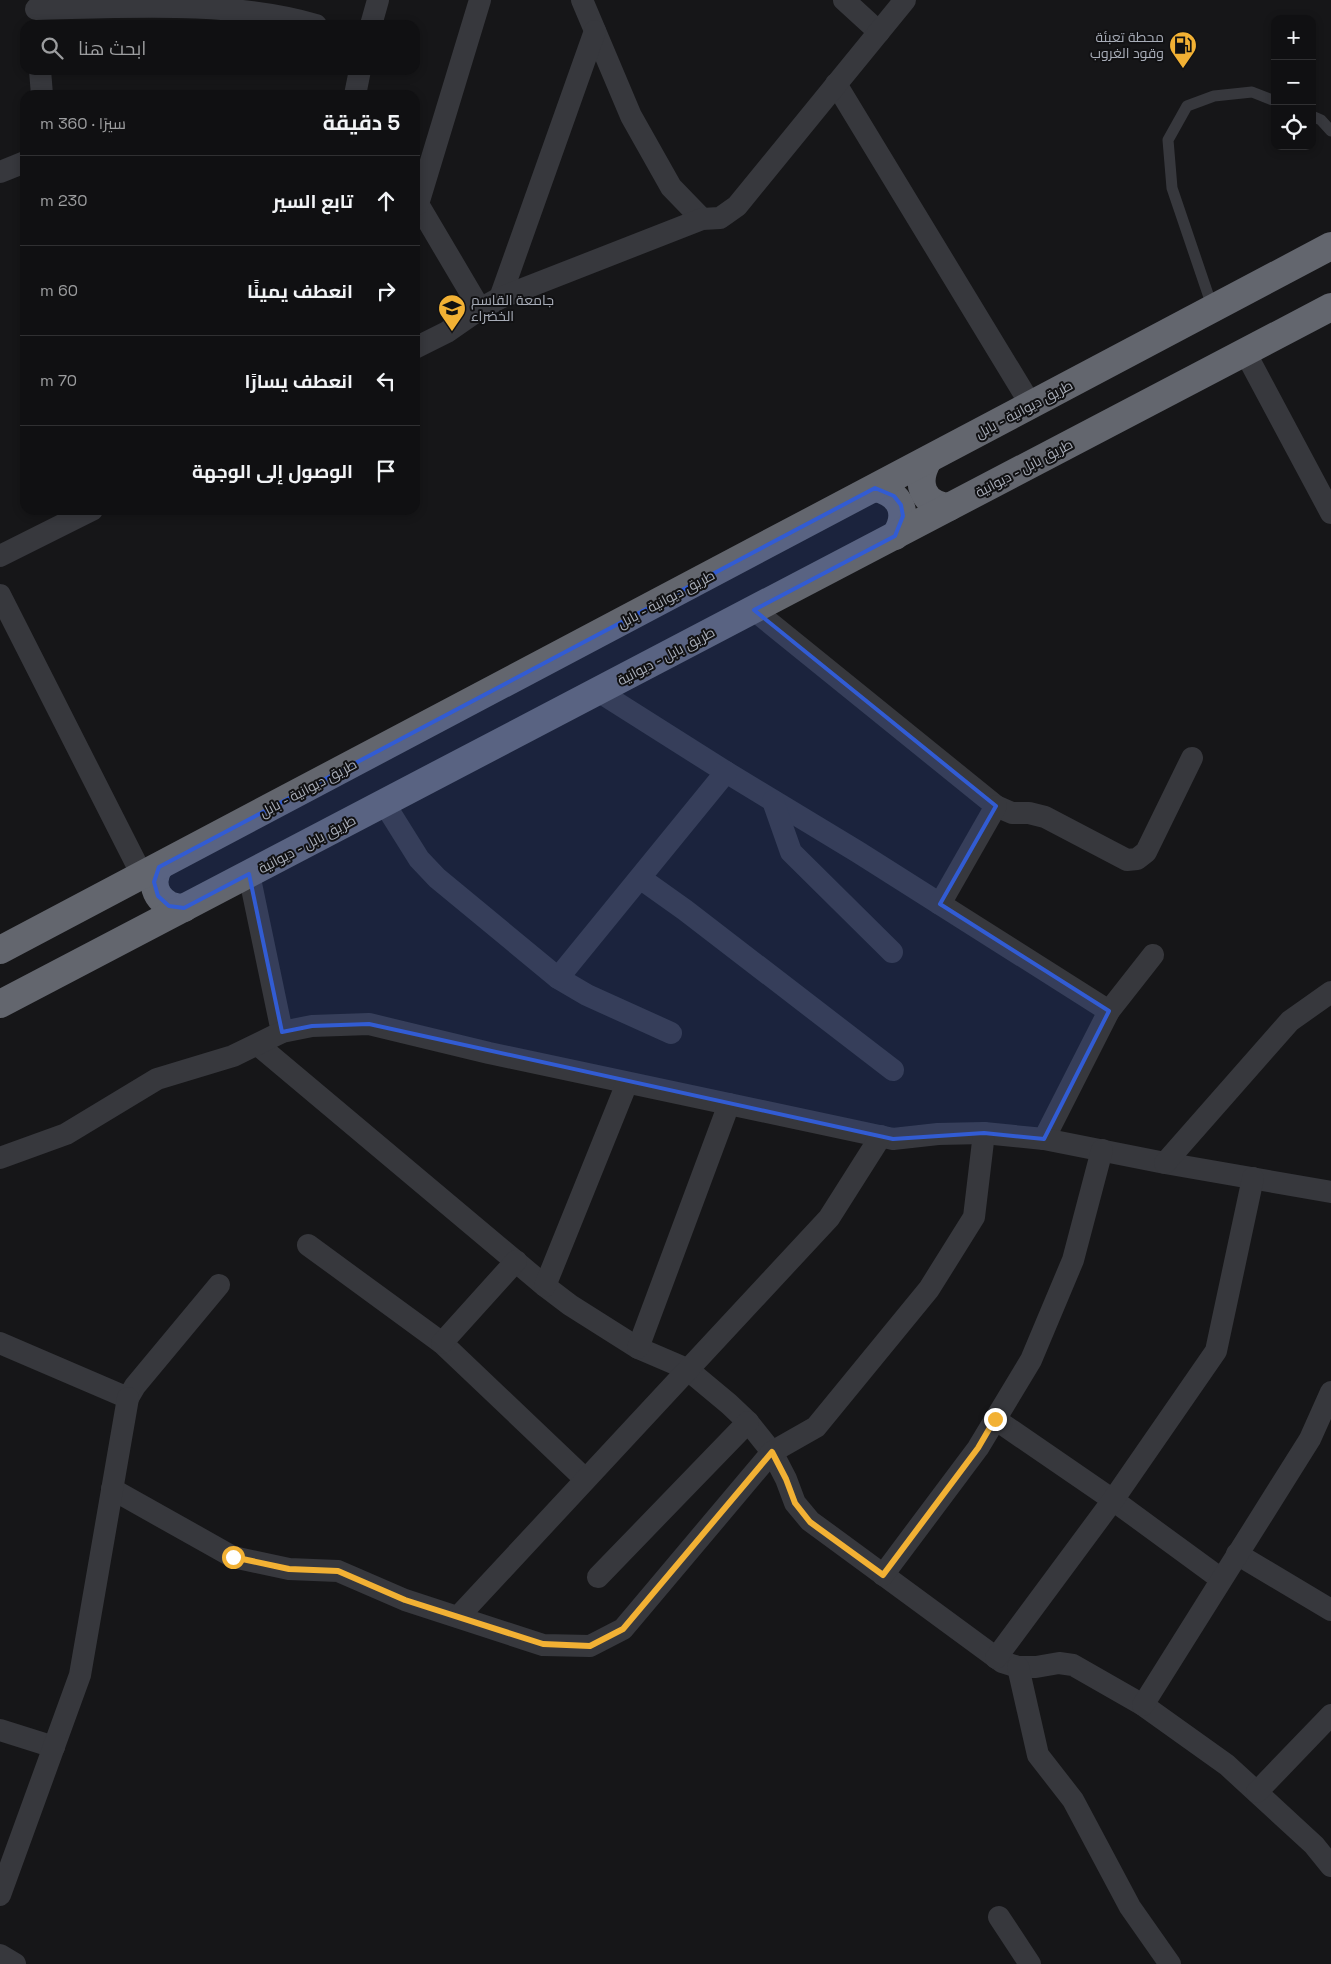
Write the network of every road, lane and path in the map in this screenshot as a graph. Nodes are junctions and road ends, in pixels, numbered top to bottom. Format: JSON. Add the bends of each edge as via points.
{"nodes":[{"id":1,"x":378,"y":0,"type":"edge"},
{"id":2,"x":480,"y":0,"type":"edge"},
{"id":3,"x":582,"y":0,"type":"edge"},
{"id":4,"x":844,"y":0,"type":"edge"},
{"id":5,"x":905,"y":0,"type":"edge"},
{"id":6,"x":36,"y":11,"type":"edge"},
{"id":7,"x":300,"y":20,"type":"edge"},
{"id":8,"x":372,"y":20,"type":"edge"},
{"id":9,"x":595,"y":31,"type":"junction"},
{"id":10,"x":879,"y":32,"type":"junction"},
{"id":11,"x":40,"y":75,"type":"edge"},
{"id":12,"x":359,"y":75,"type":"edge"},
{"id":13,"x":836,"y":84,"type":"junction"},
{"id":14,"x":42,"y":90,"type":"edge"},
{"id":15,"x":356,"y":90,"type":"edge"},
{"id":16,"x":1271,"y":100,"type":"edge"},
{"id":17,"x":1316,"y":118,"type":"edge"},
{"id":18,"x":1331,"y":131,"type":"edge"},
{"id":19,"x":20,"y":164,"type":"edge"},
{"id":20,"x":0,"y":172,"type":"edge"},
{"id":21,"x":420,"y":193,"type":"edge"},
{"id":22,"x":420,"y":208,"type":"edge"},
{"id":23,"x":702,"y":219,"type":"junction"},
{"id":24,"x":1331,"y":246,"type":"edge"},
{"id":25,"x":500,"y":298,"type":"junction"},
{"id":26,"x":1331,"y":307,"type":"edge"},
{"id":27,"x":480,"y":308,"type":"junction"},
{"id":28,"x":1213,"y":309,"type":"junction"},
{"id":29,"x":420,"y":346,"type":"edge"},
{"id":30,"x":1246,"y":352,"type":"junction"},
{"id":31,"x":1031,"y":406,"type":"junction"},
{"id":32,"x":928,"y":460,"type":"junction"},
{"id":33,"x":875,"y":488,"type":"junction"},
{"id":34,"x":949,"y":507,"type":"junction"},
{"id":35,"x":1331,"y":513,"type":"edge"},
{"id":36,"x":82,"y":515,"type":"edge"},
{"id":37,"x":895,"y":536,"type":"junction"},
{"id":38,"x":0,"y":556,"type":"edge"},
{"id":39,"x":0,"y":595,"type":"edge"},
{"id":40,"x":754,"y":610,"type":"junction"},
{"id":41,"x":598,"y":691,"type":"junction"},
{"id":42,"x":1192,"y":758,"type":"dead end"},
{"id":43,"x":726,"y":772,"type":"junction"},
{"id":44,"x":773,"y":801,"type":"junction"},
{"id":45,"x":384,"y":803,"type":"junction"},
{"id":46,"x":996,"y":806,"type":"junction"},
{"id":47,"x":248,"y":874,"type":"junction"},
{"id":48,"x":141,"y":877,"type":"junction"},
{"id":49,"x":640,"y":878,"type":"junction"},
{"id":50,"x":940,"y":904,"type":"junction"},
{"id":51,"x":163,"y":919,"type":"junction"},
{"id":52,"x":0,"y":950,"type":"edge"},
{"id":53,"x":892,"y":952,"type":"dead end"},
{"id":54,"x":1153,"y":955,"type":"dead end"},
{"id":55,"x":558,"y":978,"type":"junction"},
{"id":56,"x":1331,"y":992,"type":"edge"},
{"id":57,"x":0,"y":1004,"type":"edge"},
{"id":58,"x":1109,"y":1011,"type":"junction"},
{"id":59,"x":282,"y":1032,"type":"junction"},
{"id":60,"x":671,"y":1033,"type":"dead end"},
{"id":61,"x":258,"y":1045,"type":"junction"},
{"id":62,"x":893,"y":1070,"type":"dead end"},
{"id":63,"x":627,"y":1083,"type":"junction"},
{"id":64,"x":729,"y":1104,"type":"junction"},
{"id":65,"x":984,"y":1133,"type":"junction"},
{"id":66,"x":880,"y":1136,"type":"junction"},
{"id":67,"x":1044,"y":1139,"type":"junction"},
{"id":68,"x":1102,"y":1150,"type":"junction"},
{"id":69,"x":0,"y":1158,"type":"edge"},
{"id":70,"x":1165,"y":1163,"type":"junction"},
{"id":71,"x":1253,"y":1178,"type":"junction"},
{"id":72,"x":1331,"y":1192,"type":"edge"},
{"id":73,"x":308,"y":1244,"type":"dead end"},
{"id":74,"x":516,"y":1261,"type":"junction"},
{"id":75,"x":219,"y":1285,"type":"dead end"},
{"id":76,"x":545,"y":1286,"type":"junction"},
{"id":77,"x":0,"y":1343,"type":"edge"},
{"id":78,"x":442,"y":1343,"type":"junction"},
{"id":79,"x":638,"y":1348,"type":"junction"},
{"id":80,"x":687,"y":1369,"type":"junction"},
{"id":81,"x":1331,"y":1392,"type":"edge"},
{"id":82,"x":128,"y":1398,"type":"junction"},
{"id":83,"x":995,"y":1419,"type":"junction"},
{"id":84,"x":748,"y":1422,"type":"junction"},
{"id":85,"x":772,"y":1452,"type":"junction"},
{"id":86,"x":585,"y":1479,"type":"junction"},
{"id":87,"x":112,"y":1489,"type":"junction"},
{"id":88,"x":1113,"y":1500,"type":"junction"},
{"id":89,"x":1237,"y":1554,"type":"junction"},
{"id":90,"x":883,"y":1575,"type":"junction"},
{"id":91,"x":598,"y":1577,"type":"dead end"},
{"id":92,"x":1221,"y":1579,"type":"junction"},
{"id":93,"x":1331,"y":1610,"type":"edge"},
{"id":94,"x":458,"y":1617,"type":"junction"},
{"id":95,"x":996,"y":1658,"type":"junction"},
{"id":96,"x":1018,"y":1667,"type":"junction"},
{"id":97,"x":1143,"y":1705,"type":"junction"},
{"id":98,"x":1331,"y":1715,"type":"edge"},
{"id":99,"x":0,"y":1730,"type":"edge"},
{"id":100,"x":54,"y":1747,"type":"junction"},
{"id":101,"x":1257,"y":1792,"type":"junction"},
{"id":102,"x":1331,"y":1866,"type":"edge"},
{"id":103,"x":0,"y":1895,"type":"edge"},
{"id":104,"x":999,"y":1917,"type":"dead end"},
{"id":105,"x":0,"y":1955,"type":"edge"},
{"id":106,"x":1166,"y":1962,"type":"edge"},
{"id":107,"x":15,"y":1964,"type":"edge"},
{"id":108,"x":1030,"y":1964,"type":"edge"}],
"edges":[{"from":1,"to":8,"type":"street"},
{"from":2,"to":21,"type":"street"},
{"from":3,"to":9,"type":"street"},
{"from":4,"to":10,"type":"street"},
{"from":5,"to":10,"type":"street"},
{"from":6,"to":7,"type":"street","via":[[187,6]]},
{"from":9,"to":23,"type":"street","via":[[631,116],[672,187]]},
{"from":9,"to":25,"type":"street"},
{"from":10,"to":13,"type":"street"},
{"from":11,"to":14,"type":"street"},
{"from":12,"to":15,"type":"street"},
{"from":13,"to":23,"type":"street","via":[[737,206],[720,218]]},
{"from":13,"to":31,"type":"street"},
{"from":16,"to":28,"type":"lane","via":[[1252,92],[1214,96],[1187,106],[1168,140],[1172,188]]},
{"from":17,"to":18,"type":"lane"},
{"from":19,"to":20,"type":"street"},
{"from":22,"to":27,"type":"street"},
{"from":23,"to":25,"type":"street"},
{"from":24,"to":28,"type":"highway","name":"طريق ديوانية - بابل"},
{"from":25,"to":27,"type":"street"},
{"from":26,"to":30,"type":"highway","name":"طريق بابل - ديوانية"},
{"from":27,"to":29,"type":"street","via":[[447,332]]},
{"from":28,"to":31,"type":"highway","name":"طريق ديوانية - بابل"},
{"from":30,"to":34,"type":"highway","name":"طريق بابل - ديوانية"},
{"from":30,"to":35,"type":"street"},
{"from":31,"to":32,"type":"highway","name":"طريق ديوانية - بابل"},
{"from":32,"to":33,"type":"highway","name":"طريق ديوانية - بابل"},
{"from":32,"to":34,"type":"highway","via":[[922,470],[924,492],[931,501]]},
{"from":33,"to":37,"type":"highway","via":[[885,490],[901,505],[902,522]]},
{"from":33,"to":48,"type":"highway","name":"طريق ديوانية - بابل"},
{"from":34,"to":37,"type":"highway","name":"طريق بابل - ديوانية"},
{"from":36,"to":38,"type":"street"},
{"from":37,"to":40,"type":"highway","name":"طريق بابل - ديوانية"},
{"from":39,"to":48,"type":"street"},
{"from":40,"to":41,"type":"highway","name":"طريق بابل - ديوانية"},
{"from":40,"to":46,"type":"street"},
{"from":41,"to":43,"type":"street"},
{"from":41,"to":45,"type":"highway","name":"طريق بابل - ديوانية"},
{"from":42,"to":46,"type":"street","via":[[1146,852],[1137,859],[1126,860],[1045,816],[1012,813]]},
{"from":43,"to":44,"type":"street"},
{"from":43,"to":49,"type":"street"},
{"from":44,"to":50,"type":"street"},
{"from":44,"to":53,"type":"street","via":[[791,852]]},
{"from":45,"to":47,"type":"highway","name":"طريق بابل - ديوانية"},
{"from":45,"to":55,"type":"street","via":[[419,859],[437,878]]},
{"from":46,"to":50,"type":"street"},
{"from":47,"to":51,"type":"highway","name":"طريق بابل - ديوانية"},
{"from":47,"to":59,"type":"street"},
{"from":48,"to":51,"type":"highway","via":[[154,882],[158,896],[169,906]]},
{"from":48,"to":51,"type":"highway","via":[[136,893],[142,899],[147,914]]},
{"from":48,"to":52,"type":"highway","name":"طريق ديوانية - بابل"},
{"from":49,"to":55,"type":"street"},
{"from":49,"to":62,"type":"street"},
{"from":50,"to":58,"type":"street"},
{"from":51,"to":57,"type":"highway","name":"طريق بابل - ديوانية"},
{"from":54,"to":58,"type":"street"},
{"from":55,"to":60,"type":"street"},
{"from":56,"to":70,"type":"street","via":[[1290,1020]]},
{"from":58,"to":67,"type":"street"},
{"from":59,"to":61,"type":"street"},
{"from":59,"to":63,"type":"street","via":[[312,1026],[369,1024]]},
{"from":61,"to":69,"type":"street","via":[[234,1056],[157,1079],[66,1134]]},
{"from":61,"to":74,"type":"street"},
{"from":63,"to":64,"type":"street"},
{"from":63,"to":76,"type":"street"},
{"from":64,"to":66,"type":"street"},
{"from":64,"to":79,"type":"street"},
{"from":65,"to":66,"type":"street","via":[[893,1139]]},
{"from":65,"to":67,"type":"street"},
{"from":65,"to":85,"type":"street","via":[[974,1216],[929,1289],[816,1427]]},
{"from":66,"to":80,"type":"street","via":[[829,1218]]},
{"from":67,"to":68,"type":"street"},
{"from":68,"to":70,"type":"street"},
{"from":68,"to":83,"type":"street","via":[[1073,1260],[1031,1360]]},
{"from":70,"to":71,"type":"street"},
{"from":71,"to":72,"type":"street"},
{"from":71,"to":88,"type":"street","via":[[1216,1351]]},
{"from":73,"to":78,"type":"street"},
{"from":74,"to":76,"type":"street"},
{"from":74,"to":78,"type":"street"},
{"from":75,"to":82,"type":"street"},
{"from":76,"to":79,"type":"street"},
{"from":77,"to":82,"type":"street"},
{"from":78,"to":86,"type":"street"},
{"from":79,"to":80,"type":"street"},
{"from":80,"to":84,"type":"street"},
{"from":80,"to":86,"type":"street"},
{"from":81,"to":89,"type":"street","via":[[1310,1439]]},
{"from":82,"to":87,"type":"street"},
{"from":83,"to":88,"type":"street"},
{"from":83,"to":90,"type":"street","via":[[978,1448]]},
{"from":84,"to":85,"type":"street"},
{"from":84,"to":91,"type":"street"},
{"from":85,"to":90,"type":"street","via":[[795,1503],[810,1522]]},
{"from":85,"to":94,"type":"street","via":[[623,1629],[590,1646],[543,1644]]},
{"from":86,"to":94,"type":"street"},
{"from":87,"to":94,"type":"street","via":[[233,1557],[289,1569],[338,1571],[405,1600]]},
{"from":87,"to":100,"type":"street","via":[[80,1675]]},
{"from":88,"to":92,"type":"street"},
{"from":88,"to":95,"type":"street"},
{"from":89,"to":92,"type":"street"},
{"from":89,"to":93,"type":"street"},
{"from":90,"to":95,"type":"street"},
{"from":92,"to":97,"type":"street"},
{"from":95,"to":96,"type":"street"},
{"from":96,"to":97,"type":"street","via":[[1059,1663],[1073,1665]]},
{"from":96,"to":106,"type":"street","via":[[1038,1755],[1073,1800],[1130,1907]]},
{"from":97,"to":101,"type":"street","via":[[1227,1764]]},
{"from":98,"to":101,"type":"street"},
{"from":99,"to":100,"type":"street"},
{"from":100,"to":103,"type":"street"},
{"from":101,"to":102,"type":"street","via":[[1314,1845]]},
{"from":104,"to":108,"type":"street"},
{"from":105,"to":107,"type":"street"}]}
